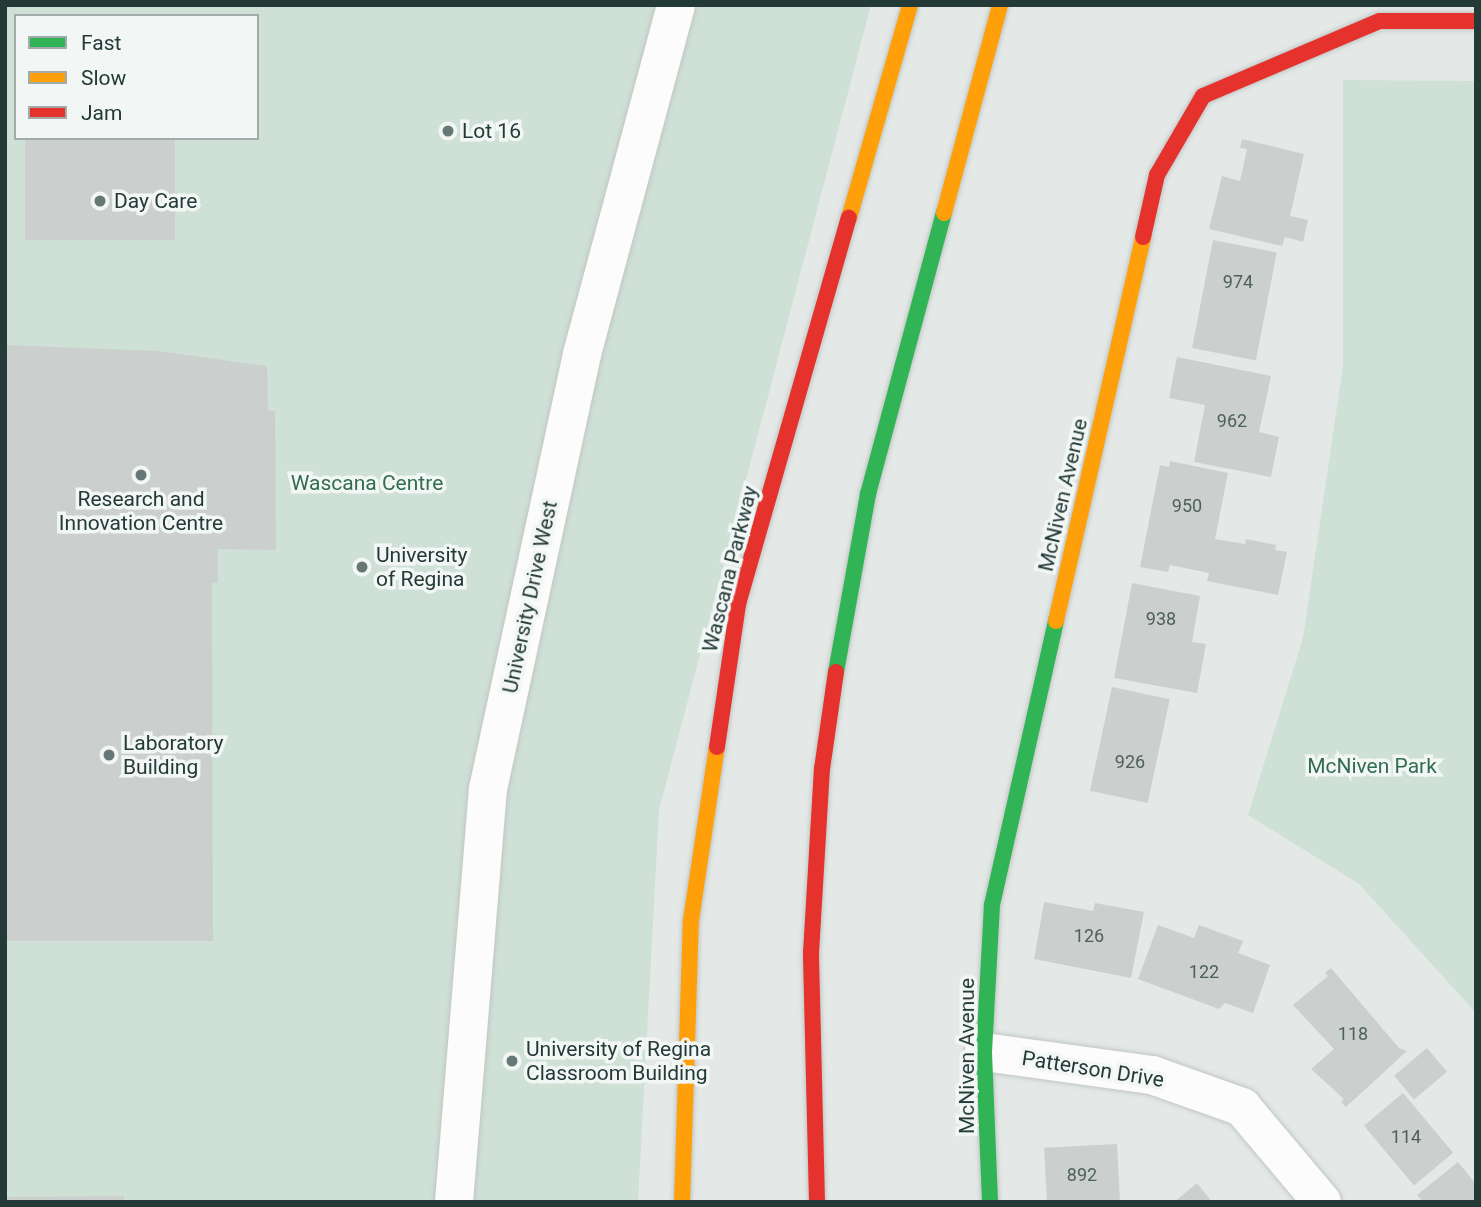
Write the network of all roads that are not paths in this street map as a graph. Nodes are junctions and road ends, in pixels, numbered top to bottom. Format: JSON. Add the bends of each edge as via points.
{"nodes":[{"id":1,"x":676,"y":5,"type":"edge"},
{"id":2,"x":910,"y":5,"type":"edge"},
{"id":3,"x":1000,"y":5,"type":"edge"},
{"id":4,"x":1476,"y":21,"type":"edge"},
{"id":5,"x":984,"y":1052,"type":"junction"},
{"id":6,"x":454,"y":1202,"type":"edge"},
{"id":7,"x":681,"y":1202,"type":"edge"},
{"id":8,"x":817,"y":1202,"type":"edge"},
{"id":9,"x":990,"y":1202,"type":"edge"},
{"id":10,"x":1322,"y":1202,"type":"edge"}],
"edges":[{"from":1,"to":6,"type":"street","name":"University Drive West","via":[[582,354],[488,789]]},
{"from":2,"to":7,"type":"main road","name":"Wascana Parkway","via":[[738,604],[691,920]]},
{"from":3,"to":8,"type":"main road","via":[[868,494],[842,626],[822,769],[811,953]]},
{"from":4,"to":5,"type":"main road","name":"McNiven Avenue","via":[[1380,21],[1203,96],[1157,175],[992,905]]},
{"from":5,"to":9,"type":"main road","name":"McNiven Avenue"},
{"from":5,"to":10,"type":"street","name":"Patterson Drive","via":[[1152,1075],[1242,1107]]}]}
